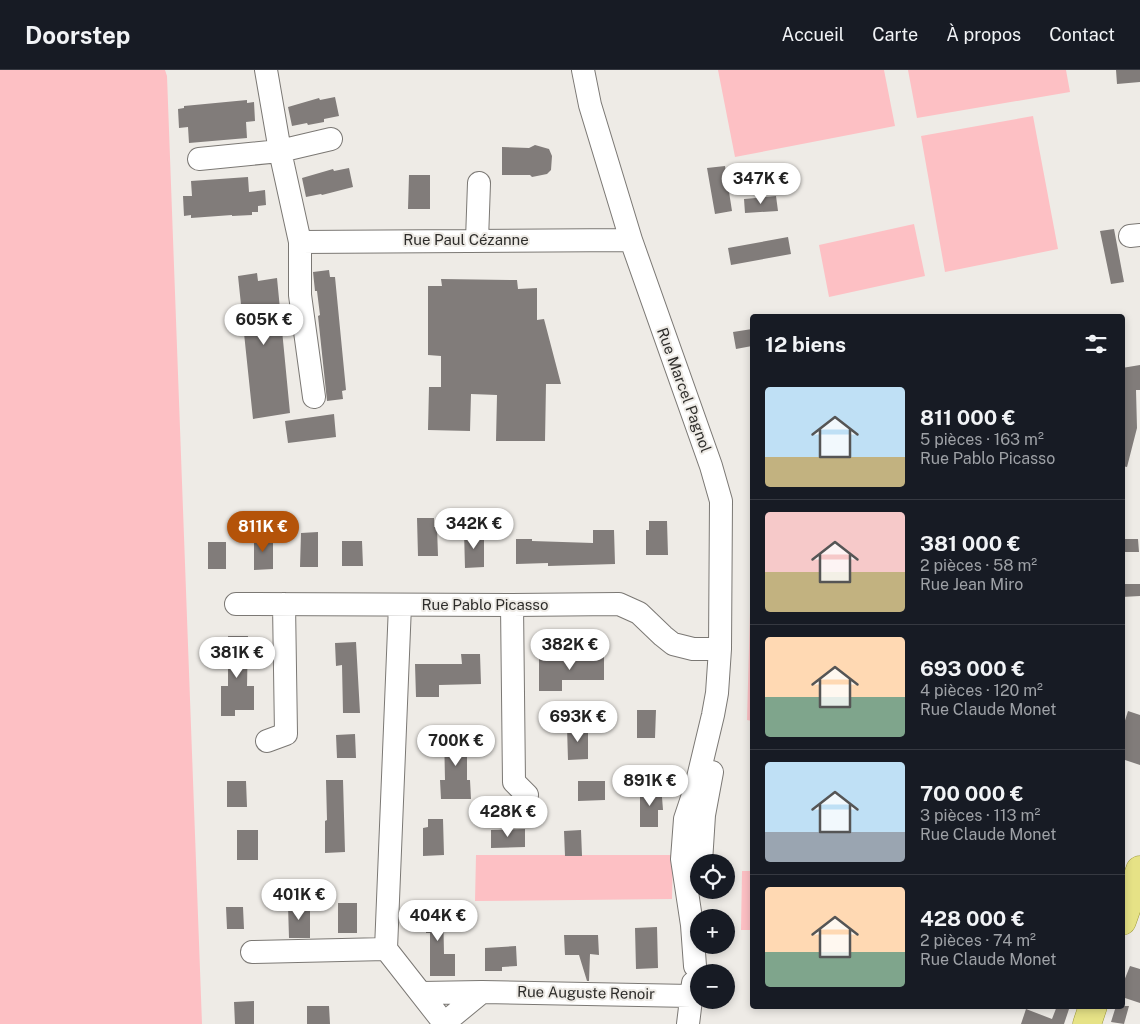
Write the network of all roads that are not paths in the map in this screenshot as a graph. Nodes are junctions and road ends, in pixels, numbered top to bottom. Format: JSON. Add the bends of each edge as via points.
{"nodes":[{"id":1,"x":266,"y":70,"type":"edge"},
{"id":2,"x":583,"y":70,"type":"edge"},
{"id":3,"x":331,"y":138,"type":"dead end"},
{"id":4,"x":280,"y":151,"type":"junction"},
{"id":5,"x":199,"y":159,"type":"dead end"},
{"id":6,"x":478,"y":183,"type":"dead end"},
{"id":7,"x":477,"y":240,"type":"junction"},
{"id":8,"x":631,"y":240,"type":"junction"},
{"id":9,"x":300,"y":242,"type":"junction"},
{"id":10,"x":314,"y":397,"type":"dead end"},
{"id":11,"x":236,"y":604,"type":"dead end"},
{"id":12,"x":284,"y":604,"type":"junction"},
{"id":13,"x":400,"y":605,"type":"junction"},
{"id":14,"x":512,"y":606,"type":"junction"},
{"id":15,"x":720,"y":649,"type":"junction"},
{"id":16,"x":712,"y":719,"type":"junction"},
{"id":17,"x":266,"y":741,"type":"dead end"},
{"id":18,"x":527,"y":795,"type":"dead end"},
{"id":19,"x":702,"y":854,"type":"edge"},
{"id":20,"x":1140,"y":870,"type":"edge"},
{"id":21,"x":1125,"y":912,"type":"edge"},
{"id":22,"x":386,"y":950,"type":"junction"},
{"id":23,"x":252,"y":952,"type":"dead end"},
{"id":24,"x":697,"y":956,"type":"edge"},
{"id":25,"x":482,"y":992,"type":"junction"},
{"id":26,"x":421,"y":993,"type":"junction"},
{"id":27,"x":690,"y":996,"type":"edge"},
{"id":28,"x":690,"y":1005,"type":"edge"},
{"id":29,"x":1092,"y":1009,"type":"edge"},
{"id":30,"x":444,"y":1023,"type":"edge"},
{"id":31,"x":688,"y":1024,"type":"edge"},
{"id":32,"x":1087,"y":1024,"type":"edge"}],
"edges":[{"from":1,"to":4,"type":"street"},
{"from":2,"to":8,"type":"street","name":"Rue Marcel Pagnol","via":[[590,105]]},
{"from":3,"to":4,"type":"street"},
{"from":4,"to":5,"type":"street"},
{"from":4,"to":9,"type":"street"},
{"from":6,"to":7,"type":"street"},
{"from":7,"to":8,"type":"street","name":"Rue Paul Cézanne"},
{"from":7,"to":9,"type":"street","name":"Rue Paul Cézanne"},
{"from":8,"to":15,"type":"street","name":"Rue Marcel Pagnol","via":[[721,501]]},
{"from":9,"to":10,"type":"street","via":[[300,295]]},
{"from":11,"to":12,"type":"street","name":"Rue Pablo Picasso"},
{"from":12,"to":13,"type":"street","name":"Rue Pablo Picasso"},
{"from":12,"to":17,"type":"street","via":[[286,734]]},
{"from":13,"to":14,"type":"street","name":"Rue Pablo Picasso"},
{"from":13,"to":22,"type":"street"},
{"from":14,"to":15,"type":"street","name":"Rue Pablo Picasso","via":[[619,604],[638,612],[673,644],[693,649]]},
{"from":14,"to":18,"type":"street","via":[[514,782]]},
{"from":15,"to":16,"type":"street","name":"Rue Marcel Pagnol"},
{"from":16,"to":19,"type":"street","name":"Rue Marcel Pagnol","via":[[718,741],[704,815]]},
{"from":16,"to":24,"type":"street","name":"Rue Marcel Pagnol","via":[[685,819],[682,859]]},
{"from":20,"to":21,"type":"main road"},
{"from":22,"to":23,"type":"street"},
{"from":22,"to":26,"type":"street"},
{"from":25,"to":26,"type":"street","name":"Rue Auguste Renoir"},
{"from":25,"to":27,"type":"street","name":"Rue Auguste Renoir"},
{"from":25,"to":30,"type":"street"},
{"from":26,"to":30,"type":"street"},
{"from":28,"to":31,"type":"street","name":"Rue Marcel Pagnol"},
{"from":29,"to":32,"type":"main road"}]}
